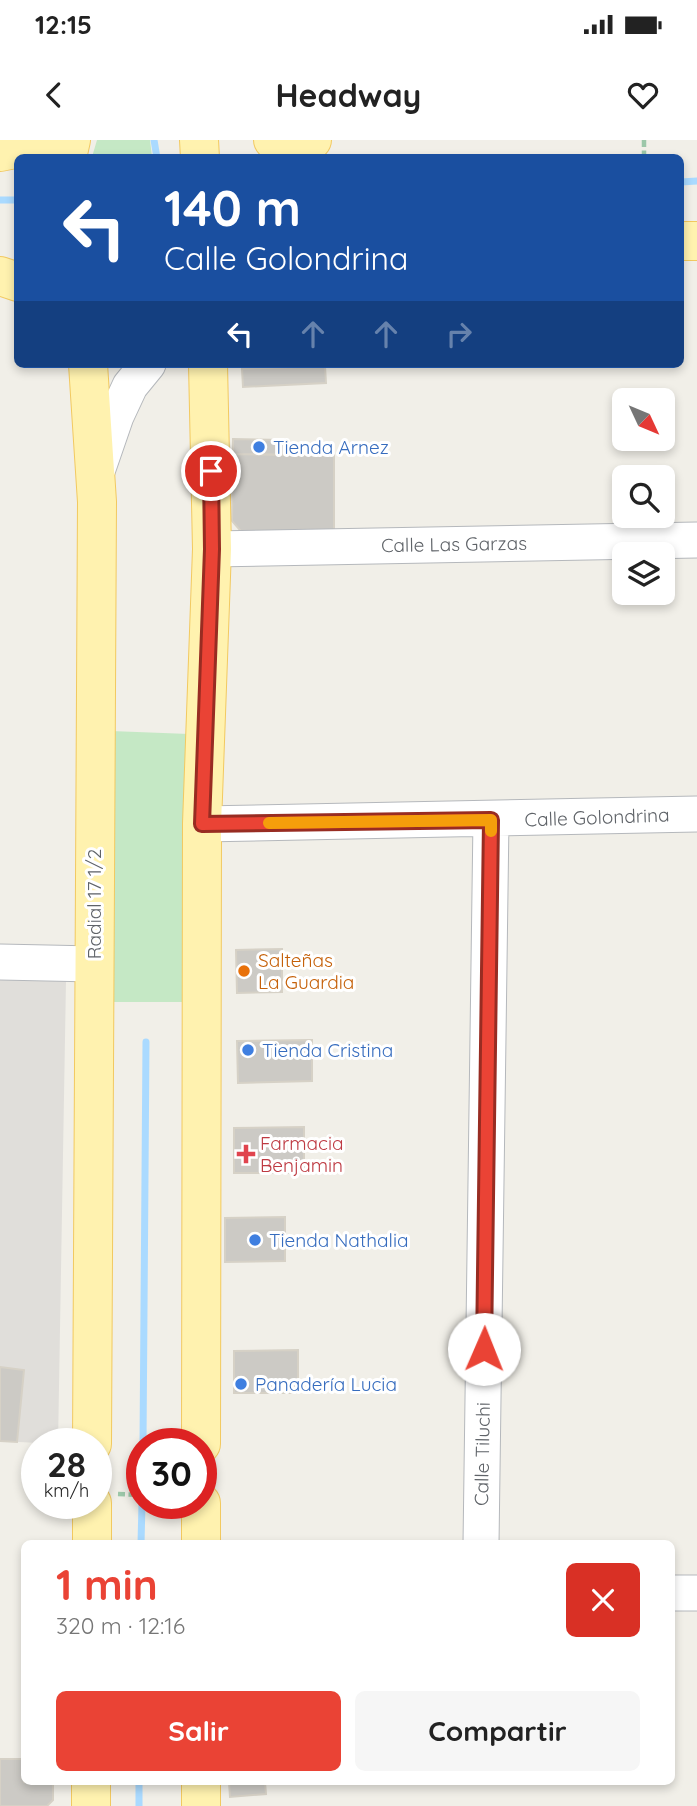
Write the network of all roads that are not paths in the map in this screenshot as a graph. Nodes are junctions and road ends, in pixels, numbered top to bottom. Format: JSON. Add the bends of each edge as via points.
{"nodes":[{"id":1,"x":44,"y":140,"type":"edge"},
{"id":2,"x":273,"y":140,"type":"edge"},
{"id":3,"x":313,"y":140,"type":"edge"},
{"id":4,"x":0,"y":152,"type":"edge"},
{"id":5,"x":88,"y":368,"type":"edge"},
{"id":6,"x":145,"y":368,"type":"edge"},
{"id":7,"x":207,"y":368,"type":"edge"},
{"id":8,"x":96,"y":477,"type":"junction"},
{"id":9,"x":697,"y":540,"type":"edge"},
{"id":10,"x":212,"y":549,"type":"junction"},
{"id":11,"x":697,"y":814,"type":"edge"},
{"id":12,"x":491,"y":820,"type":"junction"},
{"id":13,"x":202,"y":824,"type":"junction"},
{"id":14,"x":0,"y":962,"type":"edge"},
{"id":15,"x":94,"y":964,"type":"junction"},
{"id":16,"x":92,"y":1428,"type":"edge"},
{"id":17,"x":201,"y":1428,"type":"edge"},
{"id":18,"x":92,"y":1519,"type":"edge"},
{"id":19,"x":201,"y":1519,"type":"edge"},
{"id":20,"x":92,"y":1540,"type":"edge"},
{"id":21,"x":201,"y":1540,"type":"edge"},
{"id":22,"x":481,"y":1540,"type":"edge"},
{"id":23,"x":697,"y":1592,"type":"edge"},
{"id":24,"x":675,"y":1593,"type":"edge"},
{"id":25,"x":91,"y":1785,"type":"edge"},
{"id":26,"x":201,"y":1785,"type":"edge"},
{"id":27,"x":91,"y":1806,"type":"edge"},
{"id":28,"x":201,"y":1806,"type":"edge"}],
"edges":[{"from":1,"to":4,"type":"main road"},
{"from":2,"to":3,"type":"main road"},
{"from":5,"to":8,"type":"main road","name":"Radial 17 1/2"},
{"from":6,"to":8,"type":"street","via":[[121,406]]},
{"from":7,"to":10,"type":"main road"},
{"from":8,"to":15,"type":"main road","name":"Radial 17 1/2"},
{"from":9,"to":10,"type":"street","name":"Calle Las Garzas"},
{"from":10,"to":13,"type":"main road"},
{"from":11,"to":12,"type":"street","name":"Calle Golondrina"},
{"from":12,"to":13,"type":"street","name":"Calle Golondrina"},
{"from":12,"to":22,"type":"street","name":"Calle Tiluchi"},
{"from":13,"to":17,"type":"main road"},
{"from":14,"to":15,"type":"street"},
{"from":15,"to":16,"type":"main road","name":"Radial 17 1/2"},
{"from":18,"to":20,"type":"main road"},
{"from":19,"to":21,"type":"main road"},
{"from":23,"to":24,"type":"street"},
{"from":25,"to":27,"type":"main road"},
{"from":26,"to":28,"type":"main road"}]}
